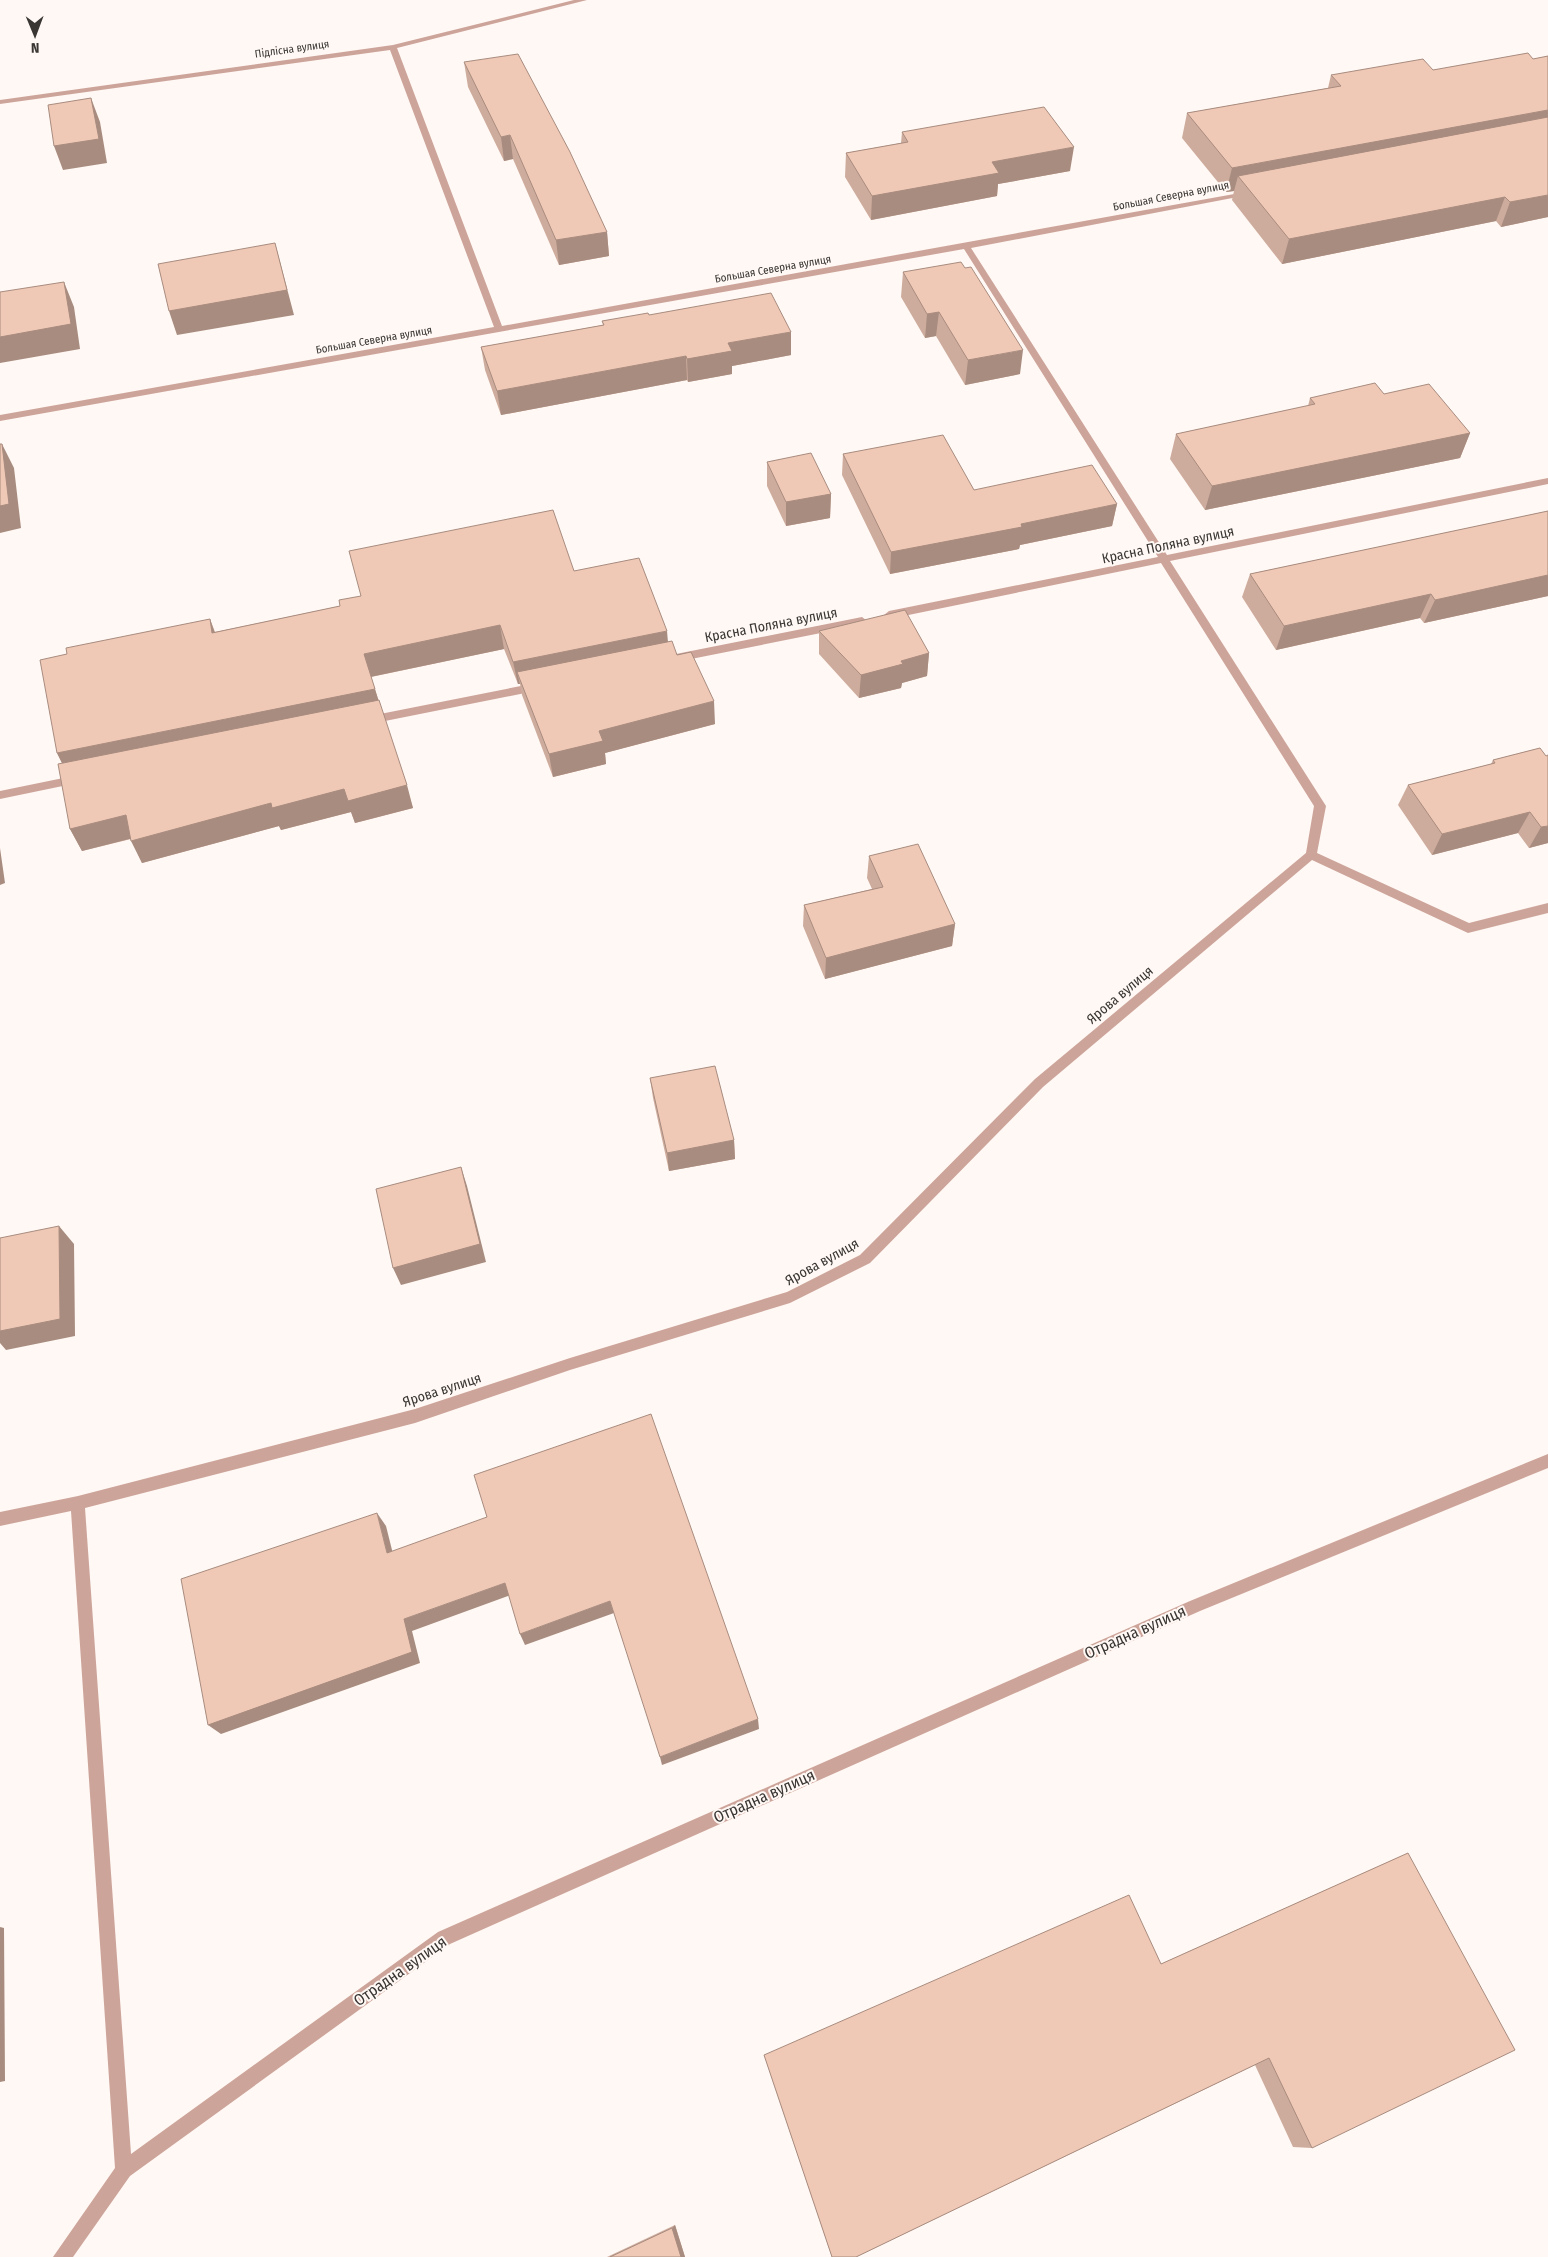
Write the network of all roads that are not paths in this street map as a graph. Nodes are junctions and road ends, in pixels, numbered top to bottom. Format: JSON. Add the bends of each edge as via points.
{"nodes":[{"id":1,"x":583,"y":0,"type":"edge"},
{"id":2,"x":393,"y":46,"type":"junction"},
{"id":3,"x":0,"y":102,"type":"edge"},
{"id":4,"x":1257,"y":191,"type":"edge"},
{"id":5,"x":966,"y":246,"type":"junction"},
{"id":6,"x":500,"y":329,"type":"junction"},
{"id":7,"x":0,"y":418,"type":"edge"},
{"id":8,"x":1548,"y":481,"type":"edge"},
{"id":9,"x":1163,"y":560,"type":"junction"},
{"id":10,"x":665,"y":661,"type":"edge"},
{"id":11,"x":547,"y":684,"type":"edge"},
{"id":12,"x":362,"y":722,"type":"edge"},
{"id":13,"x":88,"y":777,"type":"edge"},
{"id":14,"x":0,"y":795,"type":"edge"},
{"id":15,"x":1311,"y":855,"type":"junction"},
{"id":16,"x":1548,"y":908,"type":"edge"},
{"id":17,"x":1548,"y":1460,"type":"edge"},
{"id":18,"x":78,"y":1504,"type":"junction"},
{"id":19,"x":0,"y":1519,"type":"edge"},
{"id":20,"x":124,"y":2170,"type":"junction"},
{"id":21,"x":62,"y":2257,"type":"edge"}],
"edges":[{"from":1,"to":2,"type":"street","name":"Підлісна вулиця"},
{"from":2,"to":3,"type":"street","name":"Підлісна вулиця"},
{"from":2,"to":6,"type":"street"},
{"from":4,"to":5,"type":"street","name":"Большая Северна вулиця"},
{"from":5,"to":6,"type":"street","name":"Большая Северна вулиця"},
{"from":5,"to":9,"type":"street"},
{"from":6,"to":7,"type":"street","name":"Большая Северна вулиця"},
{"from":8,"to":9,"type":"street","name":"Красна Поляна вулиця"},
{"from":9,"to":10,"type":"street","name":"Красна Поляна вулиця"},
{"from":9,"to":15,"type":"street","via":[[1320,806]]},
{"from":11,"to":12,"type":"street"},
{"from":13,"to":14,"type":"street"},
{"from":15,"to":16,"type":"street","via":[[1468,928]]},
{"from":15,"to":18,"type":"street","name":"Ярова вулиця","via":[[1039,1083],[865,1259],[790,1297],[580,1361],[415,1416]]},
{"from":17,"to":20,"type":"street","name":"Отрадна вулиця","via":[[1194,1606],[444,1938]]},
{"from":18,"to":19,"type":"street","name":"Ярова вулиця"},
{"from":18,"to":20,"type":"street"},
{"from":20,"to":21,"type":"street","name":"Отрадна вулиця"}]}
